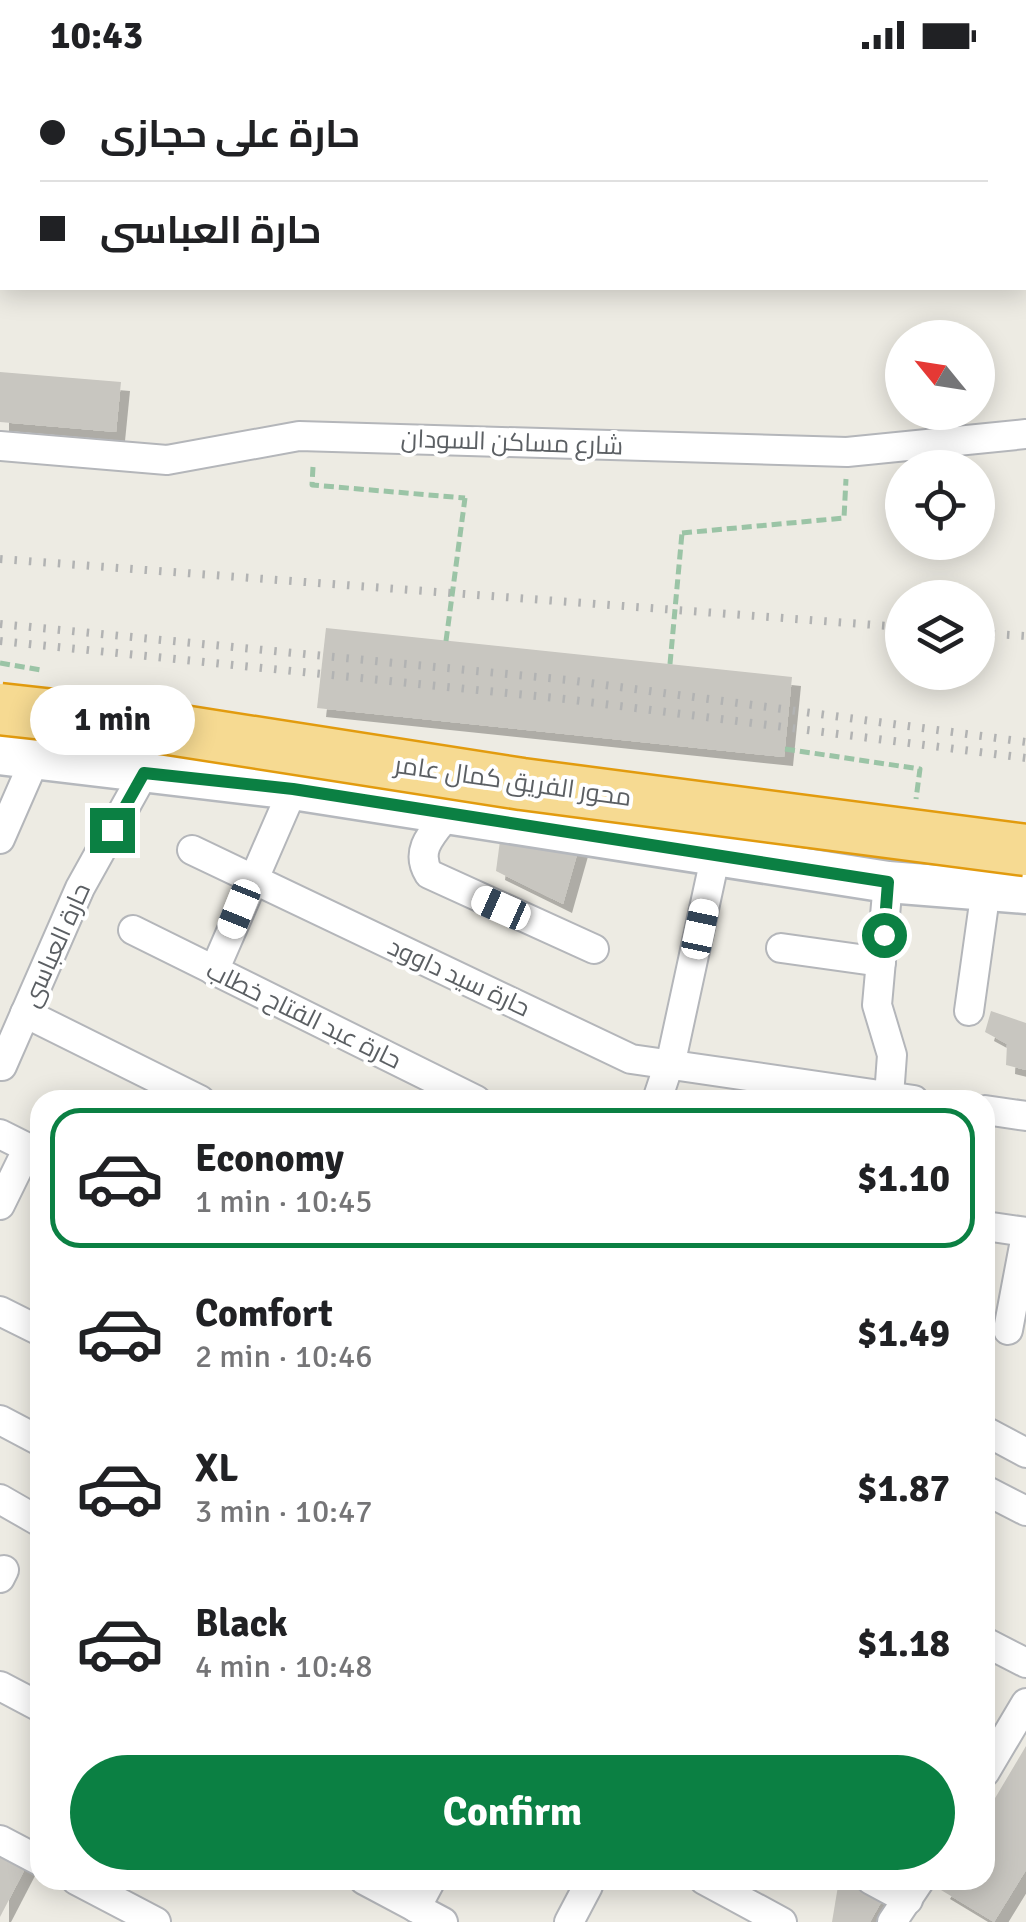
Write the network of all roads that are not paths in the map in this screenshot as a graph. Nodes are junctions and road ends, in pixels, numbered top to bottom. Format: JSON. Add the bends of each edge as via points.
{"nodes":[{"id":1,"x":1026,"y":434,"type":"edge"},
{"id":2,"x":0,"y":446,"type":"edge"},
{"id":3,"x":0,"y":685,"type":"edge"},
{"id":4,"x":0,"y":709,"type":"edge"},
{"id":5,"x":18,"y":756,"type":"edge"},
{"id":6,"x":144,"y":773,"type":"junction"},
{"id":7,"x":293,"y":789,"type":"junction"},
{"id":8,"x":448,"y":814,"type":"junction"},
{"id":9,"x":1026,"y":818,"type":"edge"},
{"id":10,"x":0,"y":839,"type":"edge"},
{"id":11,"x":192,"y":850,"type":"dead end"},
{"id":12,"x":1026,"y":850,"type":"edge"},
{"id":13,"x":715,"y":858,"type":"junction"},
{"id":14,"x":252,"y":878,"type":"junction"},
{"id":15,"x":888,"y":882,"type":"junction"},
{"id":16,"x":986,"y":889,"type":"junction"},
{"id":17,"x":1026,"y":893,"type":"edge"},
{"id":18,"x":133,"y":930,"type":"dead end"},
{"id":19,"x":594,"y":948,"type":"dead end"},
{"id":20,"x":782,"y":948,"type":"dead end"},
{"id":21,"x":881,"y":962,"type":"junction"},
{"id":22,"x":214,"y":970,"type":"junction"},
{"id":23,"x":969,"y":1011,"type":"dead end"},
{"id":24,"x":26,"y":1013,"type":"junction"},
{"id":25,"x":2,"y":1066,"type":"edge"},
{"id":26,"x":668,"y":1068,"type":"junction"},
{"id":27,"x":180,"y":1090,"type":"edge"},
{"id":28,"x":456,"y":1090,"type":"edge"},
{"id":29,"x":660,"y":1090,"type":"edge"},
{"id":30,"x":765,"y":1090,"type":"edge"},
{"id":31,"x":900,"y":1090,"type":"edge"},
{"id":32,"x":995,"y":1111,"type":"edge"},
{"id":33,"x":1026,"y":1116,"type":"edge"},
{"id":34,"x":0,"y":1134,"type":"edge"},
{"id":35,"x":30,"y":1150,"type":"edge"},
{"id":36,"x":30,"y":1158,"type":"edge"},
{"id":37,"x":0,"y":1205,"type":"edge"},
{"id":38,"x":995,"y":1228,"type":"edge"},
{"id":39,"x":1026,"y":1234,"type":"edge"},
{"id":40,"x":0,"y":1310,"type":"edge"},
{"id":41,"x":30,"y":1326,"type":"edge"},
{"id":42,"x":1006,"y":1330,"type":"edge"},
{"id":43,"x":0,"y":1420,"type":"edge"},
{"id":44,"x":30,"y":1436,"type":"edge"},
{"id":45,"x":995,"y":1437,"type":"edge"},
{"id":46,"x":1026,"y":1454,"type":"edge"},
{"id":47,"x":995,"y":1495,"type":"edge"},
{"id":48,"x":0,"y":1498,"type":"edge"},
{"id":49,"x":1026,"y":1511,"type":"edge"},
{"id":50,"x":30,"y":1513,"type":"edge"},
{"id":51,"x":995,"y":1647,"type":"edge"},
{"id":52,"x":1026,"y":1664,"type":"edge"},
{"id":53,"x":0,"y":1686,"type":"edge"},
{"id":54,"x":30,"y":1702,"type":"edge"},
{"id":55,"x":1026,"y":1703,"type":"edge"},
{"id":56,"x":995,"y":1755,"type":"edge"},
{"id":57,"x":0,"y":1840,"type":"edge"},
{"id":58,"x":30,"y":1856,"type":"edge"},
{"id":59,"x":95,"y":1890,"type":"edge"},
{"id":60,"x":383,"y":1890,"type":"edge"},
{"id":61,"x":426,"y":1890,"type":"edge"},
{"id":62,"x":586,"y":1890,"type":"edge"},
{"id":63,"x":723,"y":1890,"type":"edge"},
{"id":64,"x":416,"y":1908,"type":"junction"},
{"id":65,"x":156,"y":1922,"type":"edge"},
{"id":66,"x":444,"y":1922,"type":"edge"},
{"id":67,"x":569,"y":1922,"type":"edge"},
{"id":68,"x":782,"y":1922,"type":"edge"}],
"edges":[{"from":1,"to":2,"type":"street","name":"شارع مساكن السودان","via":[[847,452],[316,436],[167,460]]},
{"from":3,"to":9,"type":"highway","name":"محور الفريق كمال عامر","via":[[143,700],[523,759]]},
{"from":4,"to":12,"type":"highway","name":"محور الفريق كمال عامر","bridge":true},
{"from":5,"to":6,"type":"main road"},
{"from":5,"to":10,"type":"street"},
{"from":6,"to":7,"type":"main road"},
{"from":6,"to":24,"type":"street","name":"حارة العباسى","via":[[80,888]]},
{"from":7,"to":8,"type":"main road"},
{"from":7,"to":14,"type":"street"},
{"from":8,"to":13,"type":"main road"},
{"from":8,"to":19,"type":"street","via":[[424,845],[429,874]]},
{"from":11,"to":14,"type":"street","name":"حارة سيد داوود"},
{"from":13,"to":15,"type":"main road"},
{"from":13,"to":26,"type":"street"},
{"from":14,"to":22,"type":"street"},
{"from":14,"to":26,"type":"street","name":"حارة سيد داوود","via":[[606,1048]]},
{"from":15,"to":16,"type":"main road"},
{"from":15,"to":21,"type":"street"},
{"from":16,"to":17,"type":"main road"},
{"from":16,"to":23,"type":"street"},
{"from":18,"to":22,"type":"street","name":"حارة عبد الفتاح خطاب"},
{"from":20,"to":21,"type":"street"},
{"from":21,"to":31,"type":"street","via":[[877,1006]]},
{"from":22,"to":28,"type":"street","name":"حارة عبد الفتاح خطاب"},
{"from":24,"to":25,"type":"street","name":"حارة العباسى"},
{"from":24,"to":27,"type":"street"},
{"from":26,"to":29,"type":"street"},
{"from":26,"to":30,"type":"street","name":"حارة سيد داوود"},
{"from":32,"to":33,"type":"street"},
{"from":34,"to":35,"type":"street"},
{"from":36,"to":37,"type":"street"},
{"from":38,"to":39,"type":"street"},
{"from":39,"to":42,"type":"street"},
{"from":40,"to":41,"type":"street"},
{"from":43,"to":44,"type":"street"},
{"from":45,"to":46,"type":"street"},
{"from":47,"to":49,"type":"street"},
{"from":48,"to":50,"type":"street"},
{"from":51,"to":52,"type":"street"},
{"from":53,"to":54,"type":"street"},
{"from":55,"to":56,"type":"street"},
{"from":57,"to":58,"type":"street"},
{"from":59,"to":65,"type":"street"},
{"from":60,"to":64,"type":"street"},
{"from":61,"to":64,"type":"street"},
{"from":62,"to":67,"type":"street"},
{"from":63,"to":68,"type":"street"},
{"from":64,"to":66,"type":"street"}]}
